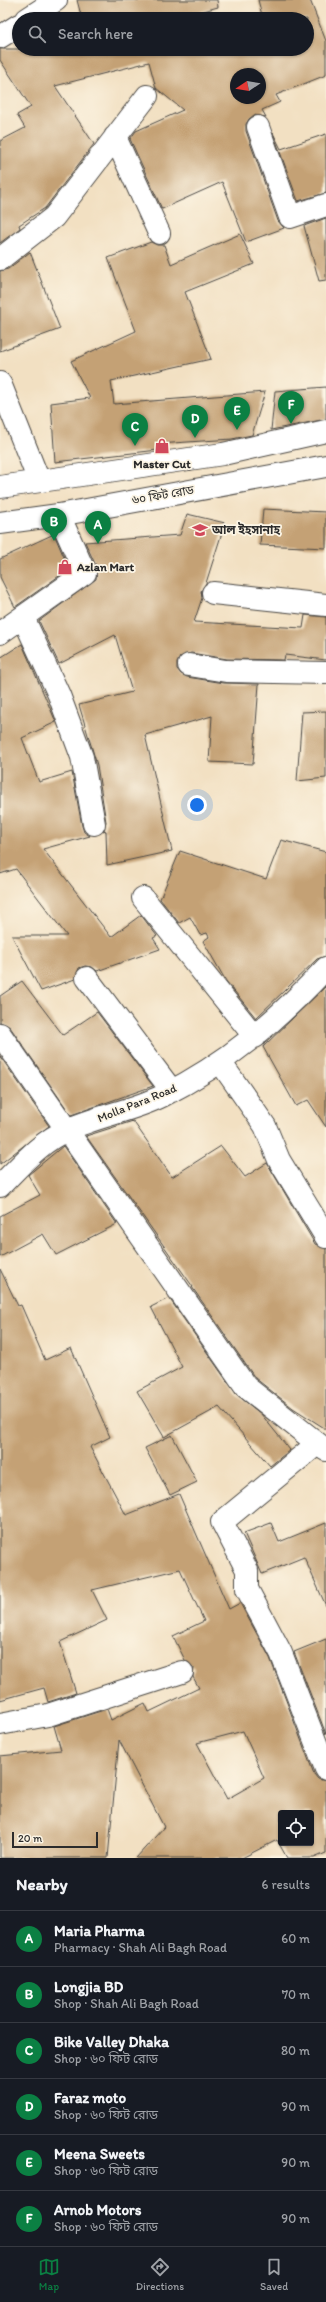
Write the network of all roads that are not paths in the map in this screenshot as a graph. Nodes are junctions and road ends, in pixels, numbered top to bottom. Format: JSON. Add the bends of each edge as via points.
{"nodes":[{"id":1,"x":56,"y":0,"type":"edge"},
{"id":2,"x":38,"y":12,"type":"edge"},
{"id":3,"x":12,"y":29,"type":"edge"},
{"id":4,"x":0,"y":37,"type":"edge"},
{"id":5,"x":147,"y":96,"type":"dead end"},
{"id":6,"x":258,"y":127,"type":"dead end"},
{"id":7,"x":115,"y":137,"type":"junction"},
{"id":8,"x":326,"y":205,"type":"edge"},
{"id":9,"x":160,"y":233,"type":"dead end"},
{"id":10,"x":0,"y":259,"type":"edge"},
{"id":11,"x":0,"y":382,"type":"edge"},
{"id":12,"x":4,"y":408,"type":"edge"},
{"id":13,"x":326,"y":431,"type":"edge"},
{"id":14,"x":326,"y":466,"type":"edge"},
{"id":15,"x":39,"y":481,"type":"junction"},
{"id":16,"x":0,"y":487,"type":"edge"},
{"id":17,"x":59,"y":515,"type":"junction"},
{"id":18,"x":0,"y":523,"type":"edge"},
{"id":19,"x":213,"y":593,"type":"dead end"},
{"id":20,"x":326,"y":606,"type":"edge"},
{"id":21,"x":23,"y":617,"type":"junction"},
{"id":22,"x":0,"y":633,"type":"edge"},
{"id":23,"x":189,"y":665,"type":"dead end"},
{"id":24,"x":326,"y":673,"type":"edge"},
{"id":25,"x":94,"y":824,"type":"dead end"},
{"id":26,"x":143,"y":898,"type":"dead end"},
{"id":27,"x":326,"y":968,"type":"edge"},
{"id":28,"x":86,"y":978,"type":"dead end"},
{"id":29,"x":0,"y":1034,"type":"edge"},
{"id":30,"x":255,"y":1037,"type":"junction"},
{"id":31,"x":221,"y":1063,"type":"junction"},
{"id":32,"x":172,"y":1091,"type":"junction"},
{"id":33,"x":67,"y":1130,"type":"junction"},
{"id":34,"x":0,"y":1186,"type":"edge"},
{"id":35,"x":326,"y":1238,"type":"edge"},
{"id":36,"x":322,"y":1447,"type":"edge"},
{"id":37,"x":182,"y":1672,"type":"dead end"},
{"id":38,"x":0,"y":1724,"type":"edge"},
{"id":39,"x":326,"y":1769,"type":"edge"}],
"edges":[{"from":1,"to":2,"type":"street"},
{"from":3,"to":4,"type":"street"},
{"from":5,"to":7,"type":"street"},
{"from":6,"to":8,"type":"street","via":[[290,217]]},
{"from":7,"to":9,"type":"street"},
{"from":7,"to":10,"type":"street","via":[[54,217]]},
{"from":11,"to":12,"type":"street"},
{"from":12,"to":15,"type":"street"},
{"from":13,"to":15,"type":"street","via":[[224,454]]},
{"from":14,"to":17,"type":"street","name":"৬০ ফিট রোড"},
{"from":15,"to":16,"type":"street"},
{"from":17,"to":18,"type":"street","name":"৬০ ফিট রোড"},
{"from":17,"to":21,"type":"street","via":[[85,573]]},
{"from":19,"to":20,"type":"street"},
{"from":21,"to":22,"type":"street"},
{"from":21,"to":25,"type":"street","via":[[59,695],[82,757]]},
{"from":23,"to":24,"type":"street","via":[[226,670]]},
{"from":26,"to":30,"type":"street"},
{"from":27,"to":30,"type":"street","name":"Molla Para Road"},
{"from":28,"to":32,"type":"street"},
{"from":29,"to":33,"type":"street"},
{"from":30,"to":31,"type":"street","name":"Molla Para Road"},
{"from":31,"to":32,"type":"street","name":"Molla Para Road"},
{"from":31,"to":35,"type":"street","via":[[266,1126],[279,1160]]},
{"from":32,"to":33,"type":"street","name":"Molla Para Road","via":[[116,1114]]},
{"from":33,"to":34,"type":"street","name":"Molla Para Road","via":[[38,1148]]},
{"from":33,"to":36,"type":"street","via":[[246,1387]]},
{"from":36,"to":39,"type":"street","via":[[222,1522],[247,1570],[247,1588],[281,1653]]},
{"from":37,"to":38,"type":"street","via":[[48,1715]]}]}
